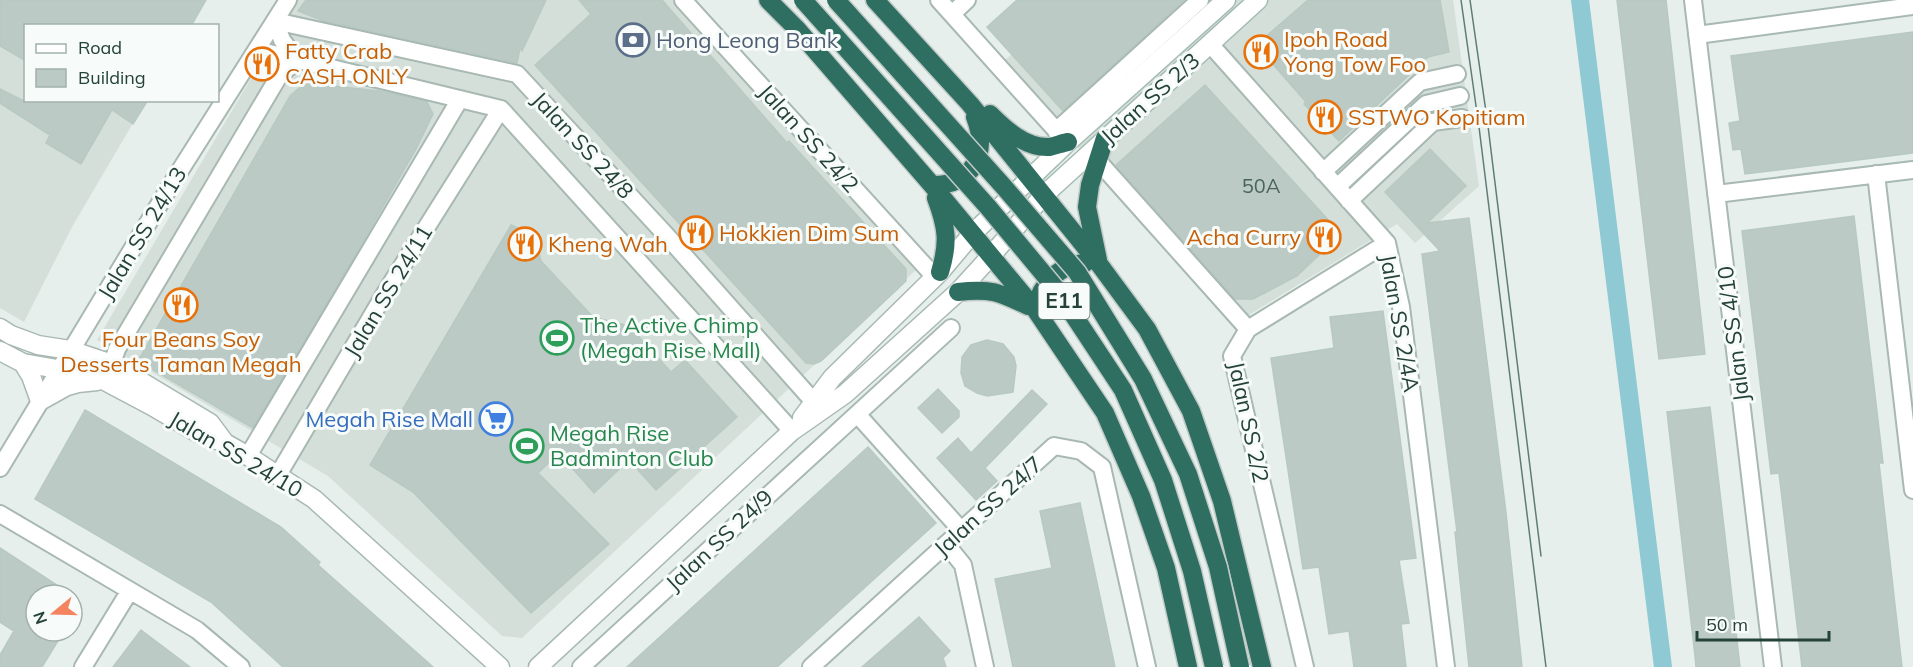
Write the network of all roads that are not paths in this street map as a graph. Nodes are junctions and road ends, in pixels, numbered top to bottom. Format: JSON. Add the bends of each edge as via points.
{"nodes":[{"id":1,"x":288,"y":0,"type":"edge"},
{"id":2,"x":683,"y":0,"type":"edge"},
{"id":3,"x":768,"y":0,"type":"edge"},
{"id":4,"x":802,"y":0,"type":"edge"},
{"id":5,"x":836,"y":0,"type":"edge"},
{"id":6,"x":875,"y":0,"type":"edge"},
{"id":7,"x":939,"y":0,"type":"edge"},
{"id":8,"x":967,"y":0,"type":"edge"},
{"id":9,"x":1200,"y":0,"type":"edge"},
{"id":10,"x":1226,"y":0,"type":"edge"},
{"id":11,"x":1258,"y":0,"type":"edge"},
{"id":12,"x":1693,"y":0,"type":"edge"},
{"id":13,"x":1913,"y":6,"type":"edge"},
{"id":14,"x":952,"y":14,"type":"junction"},
{"id":15,"x":275,"y":21,"type":"junction"},
{"id":16,"x":1697,"y":35,"type":"junction"},
{"id":17,"x":1210,"y":44,"type":"junction"},
{"id":18,"x":257,"y":50,"type":"junction"},
{"id":19,"x":297,"y":60,"type":"junction"},
{"id":20,"x":1457,"y":74,"type":"dead end"},
{"id":21,"x":1460,"y":96,"type":"dead end"},
{"id":22,"x":460,"y":99,"type":"junction"},
{"id":23,"x":970,"y":104,"type":"junction"},
{"id":24,"x":501,"y":109,"type":"junction"},
{"id":25,"x":1462,"y":118,"type":"dead end"},
{"id":26,"x":1062,"y":136,"type":"junction"},
{"id":27,"x":1105,"y":138,"type":"junction"},
{"id":28,"x":1098,"y":160,"type":"junction"},
{"id":29,"x":1913,"y":170,"type":"edge"},
{"id":30,"x":1323,"y":172,"type":"junction"},
{"id":31,"x":1876,"y":174,"type":"junction"},
{"id":32,"x":1029,"y":178,"type":"junction"},
{"id":33,"x":932,"y":185,"type":"junction"},
{"id":34,"x":1337,"y":187,"type":"junction"},
{"id":35,"x":1716,"y":194,"type":"junction"},
{"id":36,"x":1043,"y":196,"type":"junction"},
{"id":37,"x":1349,"y":201,"type":"junction"},
{"id":38,"x":972,"y":234,"type":"junction"},
{"id":39,"x":1387,"y":243,"type":"junction"},
{"id":40,"x":990,"y":256,"type":"junction"},
{"id":41,"x":1099,"y":264,"type":"junction"},
{"id":42,"x":937,"y":275,"type":"junction"},
{"id":43,"x":958,"y":292,"type":"junction"},
{"id":44,"x":1035,"y":309,"type":"junction"},
{"id":45,"x":0,"y":328,"type":"edge"},
{"id":46,"x":951,"y":328,"type":"dead end"},
{"id":47,"x":1248,"y":329,"type":"junction"},
{"id":48,"x":70,"y":350,"type":"junction"},
{"id":49,"x":0,"y":351,"type":"edge"},
{"id":50,"x":23,"y":363,"type":"junction"},
{"id":51,"x":59,"y":370,"type":"junction"},
{"id":52,"x":108,"y":372,"type":"junction"},
{"id":53,"x":40,"y":401,"type":"junction"},
{"id":54,"x":814,"y":402,"type":"junction"},
{"id":55,"x":857,"y":414,"type":"junction"},
{"id":56,"x":792,"y":431,"type":"junction"},
{"id":57,"x":248,"y":456,"type":"junction"},
{"id":58,"x":0,"y":468,"type":"edge"},
{"id":59,"x":278,"y":475,"type":"junction"},
{"id":60,"x":1913,"y":490,"type":"edge"},
{"id":61,"x":0,"y":514,"type":"edge"},
{"id":62,"x":962,"y":530,"type":"junction"},
{"id":63,"x":946,"y":544,"type":"junction"},
{"id":64,"x":129,"y":592,"type":"junction"},
{"id":65,"x":83,"y":667,"type":"edge"},
{"id":66,"x":241,"y":667,"type":"edge"},
{"id":67,"x":500,"y":667,"type":"edge"},
{"id":68,"x":538,"y":667,"type":"edge"},
{"id":69,"x":581,"y":667,"type":"edge"},
{"id":70,"x":811,"y":667,"type":"edge"},
{"id":71,"x":985,"y":667,"type":"edge"},
{"id":72,"x":1147,"y":667,"type":"edge"},
{"id":73,"x":1188,"y":667,"type":"edge"},
{"id":74,"x":1214,"y":667,"type":"edge"},
{"id":75,"x":1240,"y":667,"type":"edge"},
{"id":76,"x":1262,"y":667,"type":"edge"},
{"id":77,"x":1305,"y":667,"type":"edge"},
{"id":78,"x":1446,"y":667,"type":"edge"},
{"id":79,"x":1773,"y":667,"type":"edge"}],
"edges":[{"from":1,"to":15,"type":"street","name":"Jalan SS 24/13"},
{"from":2,"to":42,"type":"street","name":"Jalan SS 24/2"},
{"from":3,"to":33,"type":"highway"},
{"from":4,"to":74,"type":"highway","number":"E11","bridge":true,"via":[[1057,290],[1122,390],[1163,480],[1192,572]]},
{"from":5,"to":75,"type":"highway","number":"E11","bridge":true,"via":[[1077,272],[1143,378],[1188,474],[1218,567]]},
{"from":6,"to":23,"type":"highway"},
{"from":7,"to":14,"type":"street"},
{"from":8,"to":14,"type":"street"},
{"from":9,"to":26,"type":"street"},
{"from":10,"to":26,"type":"street","name":"Jalan SS 2/3"},
{"from":11,"to":17,"type":"street","name":"Jalan SS 2/3"},
{"from":12,"to":16,"type":"street","name":"Jalan SS 4/10"},
{"from":13,"to":16,"type":"street"},
{"from":14,"to":26,"type":"street"},
{"from":15,"to":18,"type":"street","name":"Jalan SS 24/13"},
{"from":15,"to":19,"type":"street","via":[[282,40]]},
{"from":15,"to":54,"type":"street","name":"Jalan SS 24/8","via":[[517,74]]},
{"from":16,"to":35,"type":"street","name":"Jalan SS 4/10"},
{"from":17,"to":27,"type":"street","name":"Jalan SS 2/3"},
{"from":17,"to":30,"type":"street","name":"Jalan SS 2/4A"},
{"from":18,"to":19,"type":"street","name":"Jalan SS 24/8"},
{"from":18,"to":48,"type":"street","name":"Jalan SS 24/13"},
{"from":19,"to":22,"type":"street","name":"Jalan SS 24/8"},
{"from":19,"to":52,"type":"street","via":[[279,76],[117,349]]},
{"from":20,"to":30,"type":"street","via":[[1420,82]]},
{"from":21,"to":34,"type":"street","via":[[1426,104]]},
{"from":22,"to":24,"type":"street","name":"Jalan SS 24/8"},
{"from":22,"to":57,"type":"street"},
{"from":23,"to":26,"type":"highway","via":[[988,111],[1007,131],[1030,144],[1048,147]]},
{"from":23,"to":32,"type":"highway"},
{"from":23,"to":33,"type":"highway","via":[[981,132],[977,159],[959,180]]},
{"from":24,"to":56,"type":"street","name":"Jalan SS 24/8"},
{"from":24,"to":59,"type":"street","name":"Jalan SS 24/11","via":[[387,290]]},
{"from":25,"to":37,"type":"street","via":[[1434,122]]},
{"from":26,"to":32,"type":"street","name":"Jalan SS 2/3"},
{"from":27,"to":28,"type":"highway"},
{"from":27,"to":36,"type":"street","name":"Jalan SS 2/3"},
{"from":28,"to":41,"type":"highway","via":[[1087,207]]},
{"from":28,"to":47,"type":"street","name":"Jalan SS 2/2"},
{"from":29,"to":31,"type":"street"},
{"from":30,"to":34,"type":"street","name":"Jalan SS 2/4A"},
{"from":31,"to":35,"type":"street"},
{"from":31,"to":60,"type":"street"},
{"from":32,"to":36,"type":"highway"},
{"from":32,"to":38,"type":"street","name":"Jalan SS 2/3"},
{"from":33,"to":38,"type":"highway"},
{"from":33,"to":42,"type":"highway","via":[[943,217],[947,250]]},
{"from":34,"to":37,"type":"street","name":"Jalan SS 2/4A"},
{"from":35,"to":79,"type":"street","name":"Jalan SS 4/10"},
{"from":36,"to":40,"type":"street","name":"Jalan SS 2/3"},
{"from":36,"to":41,"type":"highway"},
{"from":37,"to":39,"type":"street","name":"Jalan SS 2/4A"},
{"from":38,"to":40,"type":"highway"},
{"from":38,"to":42,"type":"street","name":"Jalan SS 24/9"},
{"from":39,"to":47,"type":"street"},
{"from":39,"to":78,"type":"street","name":"Jalan SS 2/4A","via":[[1404,323]]},
{"from":40,"to":43,"type":"street","name":"Jalan SS 24/9"},
{"from":40,"to":44,"type":"highway"},
{"from":41,"to":44,"type":"highway","via":[[1070,266],[1054,276],[1041,291]]},
{"from":41,"to":76,"type":"highway","via":[[1147,329],[1191,411],[1222,501]]},
{"from":42,"to":54,"type":"street","name":"Jalan SS 24/9","via":[[832,378]]},
{"from":43,"to":44,"type":"highway","via":[[1001,293]]},
{"from":43,"to":56,"type":"street","name":"Jalan SS 24/9","via":[[845,394]]},
{"from":44,"to":73,"type":"highway","via":[[1105,413],[1142,495],[1166,568]]},
{"from":45,"to":48,"type":"street","via":[[38,345]]},
{"from":46,"to":55,"type":"street","name":"Jalan SS 24/9"},
{"from":47,"to":77,"type":"street","name":"Jalan SS 2/2","via":[[1232,356]]},
{"from":48,"to":51,"type":"street","name":"Jalan SS 24/13"},
{"from":48,"to":52,"type":"street"},
{"from":49,"to":50,"type":"street","name":"Jalan SS 24/10"},
{"from":50,"to":51,"type":"street","name":"Jalan SS 24/10"},
{"from":50,"to":53,"type":"street"},
{"from":51,"to":52,"type":"street","name":"Jalan SS 24/10"},
{"from":51,"to":53,"type":"street","name":"Jalan SS 24/13"},
{"from":52,"to":53,"type":"street"},
{"from":52,"to":57,"type":"street","name":"Jalan SS 24/10","via":[[152,406]]},
{"from":53,"to":58,"type":"street","name":"Jalan SS 24/13"},
{"from":54,"to":56,"type":"street","name":"Jalan SS 24/9"},
{"from":55,"to":62,"type":"street"},
{"from":55,"to":69,"type":"street","name":"Jalan SS 24/9"},
{"from":56,"to":68,"type":"street","name":"Jalan SS 24/9"},
{"from":57,"to":59,"type":"street","name":"Jalan SS 24/10"},
{"from":59,"to":67,"type":"street","name":"Jalan SS 24/10","via":[[314,499]]},
{"from":61,"to":64,"type":"street"},
{"from":62,"to":63,"type":"street","name":"Jalan SS 24/7"},
{"from":62,"to":72,"type":"street","name":"Jalan SS 24/7","via":[[1053,446],[1081,452],[1102,468]]},
{"from":63,"to":70,"type":"street","name":"Jalan SS 24/7"},
{"from":63,"to":71,"type":"street","via":[[963,565]]},
{"from":64,"to":65,"type":"street"},
{"from":64,"to":66,"type":"street","via":[[197,630]]}]}
